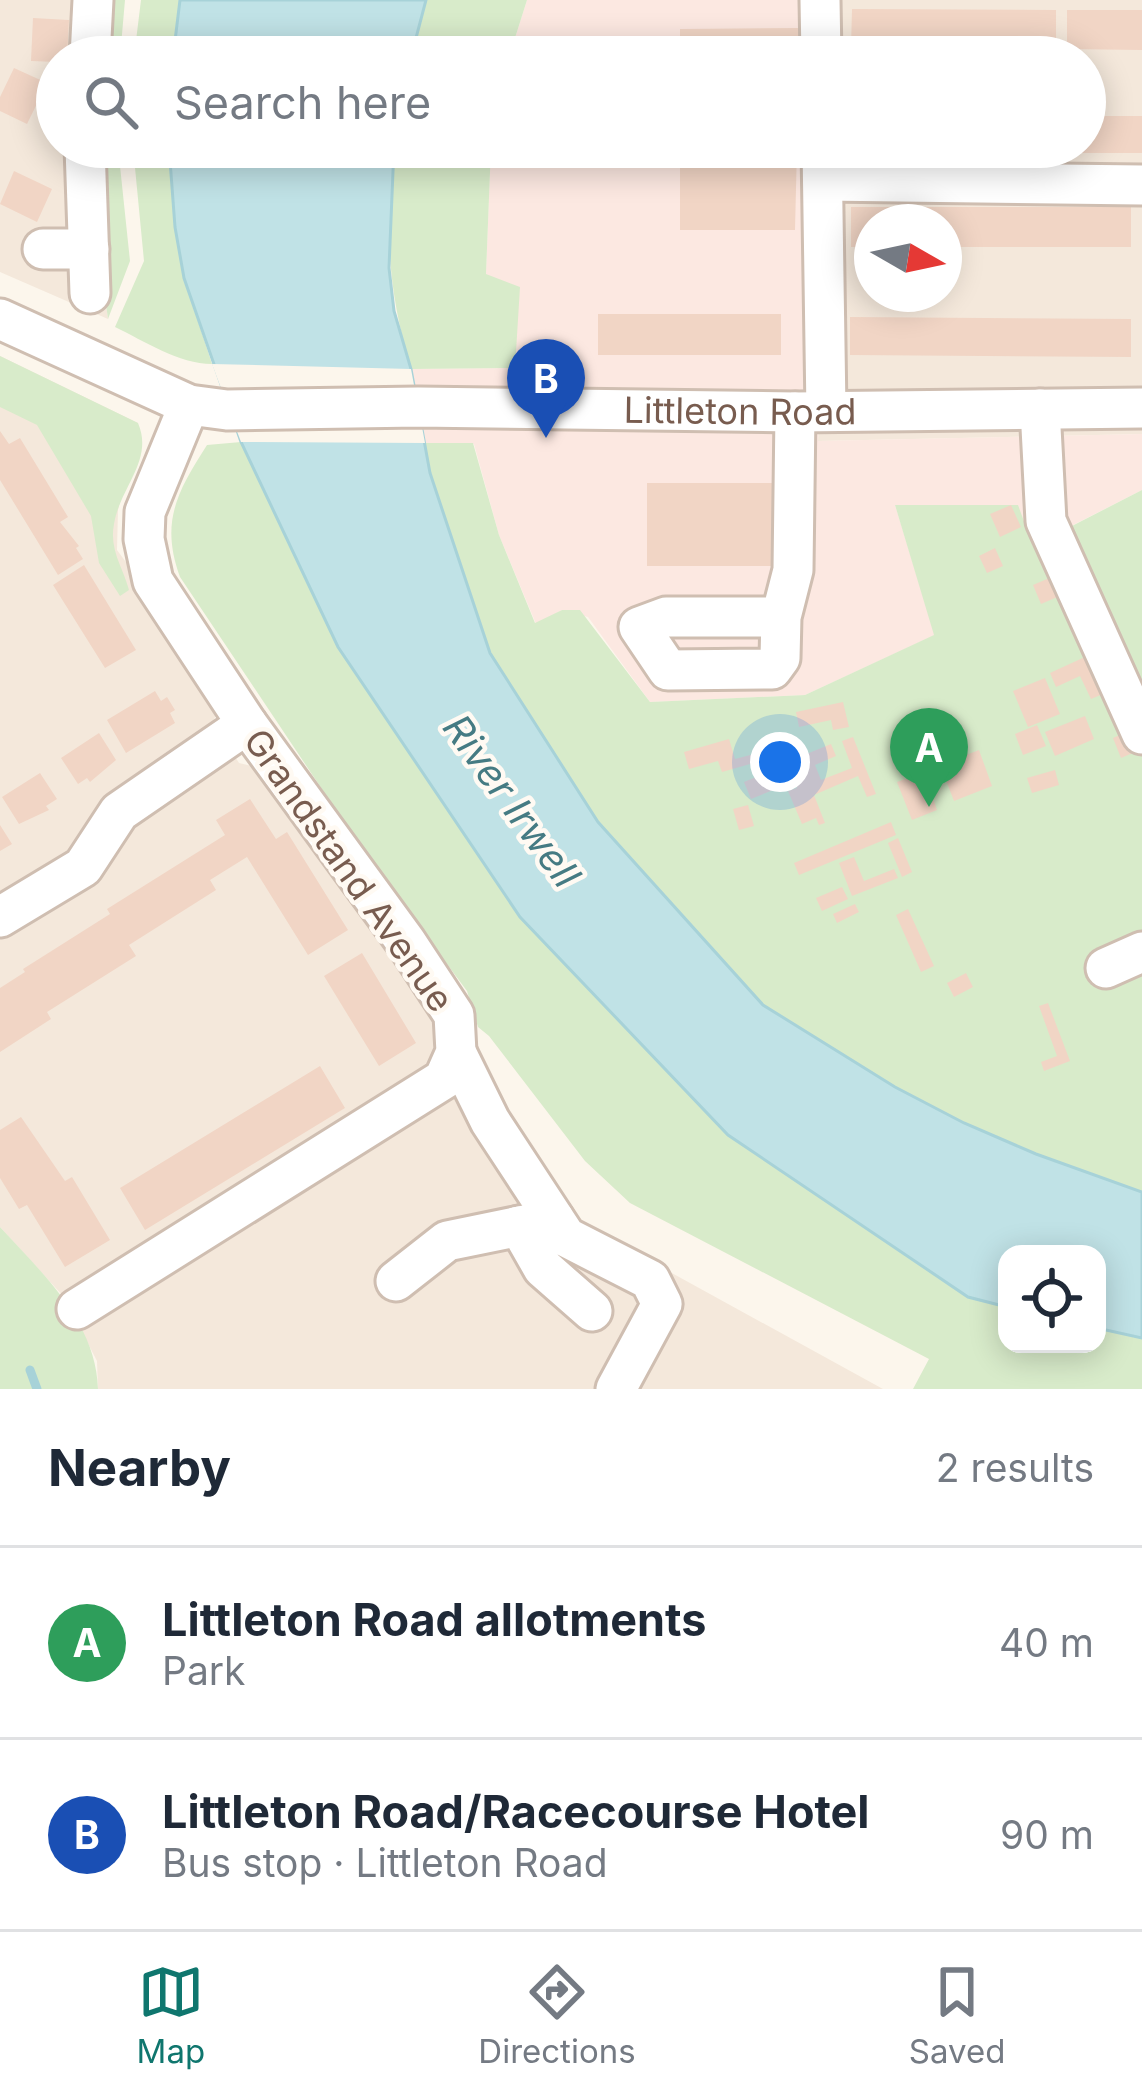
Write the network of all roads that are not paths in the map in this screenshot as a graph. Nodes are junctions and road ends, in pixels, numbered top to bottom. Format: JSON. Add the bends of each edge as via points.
{"nodes":[{"id":1,"x":93,"y":0,"type":"edge"},
{"id":2,"x":820,"y":0,"type":"edge"},
{"id":3,"x":91,"y":36,"type":"edge"},
{"id":4,"x":821,"y":36,"type":"edge"},
{"id":5,"x":86,"y":168,"type":"edge"},
{"id":6,"x":823,"y":168,"type":"edge"},
{"id":7,"x":884,"y":168,"type":"edge"},
{"id":8,"x":1142,"y":185,"type":"edge"},
{"id":9,"x":88,"y":248,"type":"junction"},
{"id":10,"x":43,"y":249,"type":"dead end"},
{"id":11,"x":90,"y":293,"type":"dead end"},
{"id":12,"x":0,"y":319,"type":"edge"},
{"id":13,"x":208,"y":408,"type":"junction"},
{"id":14,"x":1142,"y":408,"type":"edge"},
{"id":15,"x":1040,"y":409,"type":"junction"},
{"id":16,"x":811,"y":411,"type":"junction"},
{"id":17,"x":781,"y":617,"type":"dead end"},
{"id":18,"x":247,"y":724,"type":"junction"},
{"id":19,"x":1142,"y":734,"type":"edge"},
{"id":20,"x":0,"y":917,"type":"edge"},
{"id":21,"x":1142,"y":952,"type":"edge"},
{"id":22,"x":1106,"y":968,"type":"dead end"},
{"id":23,"x":456,"y":1052,"type":"junction"},
{"id":24,"x":537,"y":1223,"type":"junction"},
{"id":25,"x":396,"y":1281,"type":"dead end"},
{"id":26,"x":76,"y":1309,"type":"dead end"},
{"id":27,"x":592,"y":1311,"type":"dead end"},
{"id":28,"x":616,"y":1389,"type":"edge"}],
"edges":[{"from":1,"to":3,"type":"street"},
{"from":2,"to":4,"type":"street"},
{"from":5,"to":9,"type":"street"},
{"from":6,"to":16,"type":"street"},
{"from":7,"to":8,"type":"street"},
{"from":9,"to":10,"type":"street"},
{"from":9,"to":11,"type":"street"},
{"from":12,"to":13,"type":"street","name":"Littleton Road"},
{"from":13,"to":16,"type":"street","name":"Littleton Road"},
{"from":13,"to":18,"type":"street","name":"Grandstand Avenue","via":[[146,512],[144,539],[154,581]]},
{"from":14,"to":15,"type":"street","name":"Littleton Road"},
{"from":15,"to":16,"type":"street","name":"Littleton Road"},
{"from":15,"to":19,"type":"street","via":[[1046,521]]},
{"from":16,"to":17,"type":"street"},
{"from":18,"to":20,"type":"street","via":[[119,812],[83,867]]},
{"from":18,"to":23,"type":"street","name":"Grandstand Avenue","via":[[454,1015]]},
{"from":21,"to":22,"type":"street"},
{"from":23,"to":24,"type":"street"},
{"from":23,"to":26,"type":"street","name":"Grandstand Avenue","via":[[444,1079]]},
{"from":24,"to":25,"type":"street","via":[[447,1241]]},
{"from":24,"to":27,"type":"street","via":[[543,1268]]},
{"from":24,"to":28,"type":"street","via":[[650,1280],[662,1304]]}]}
